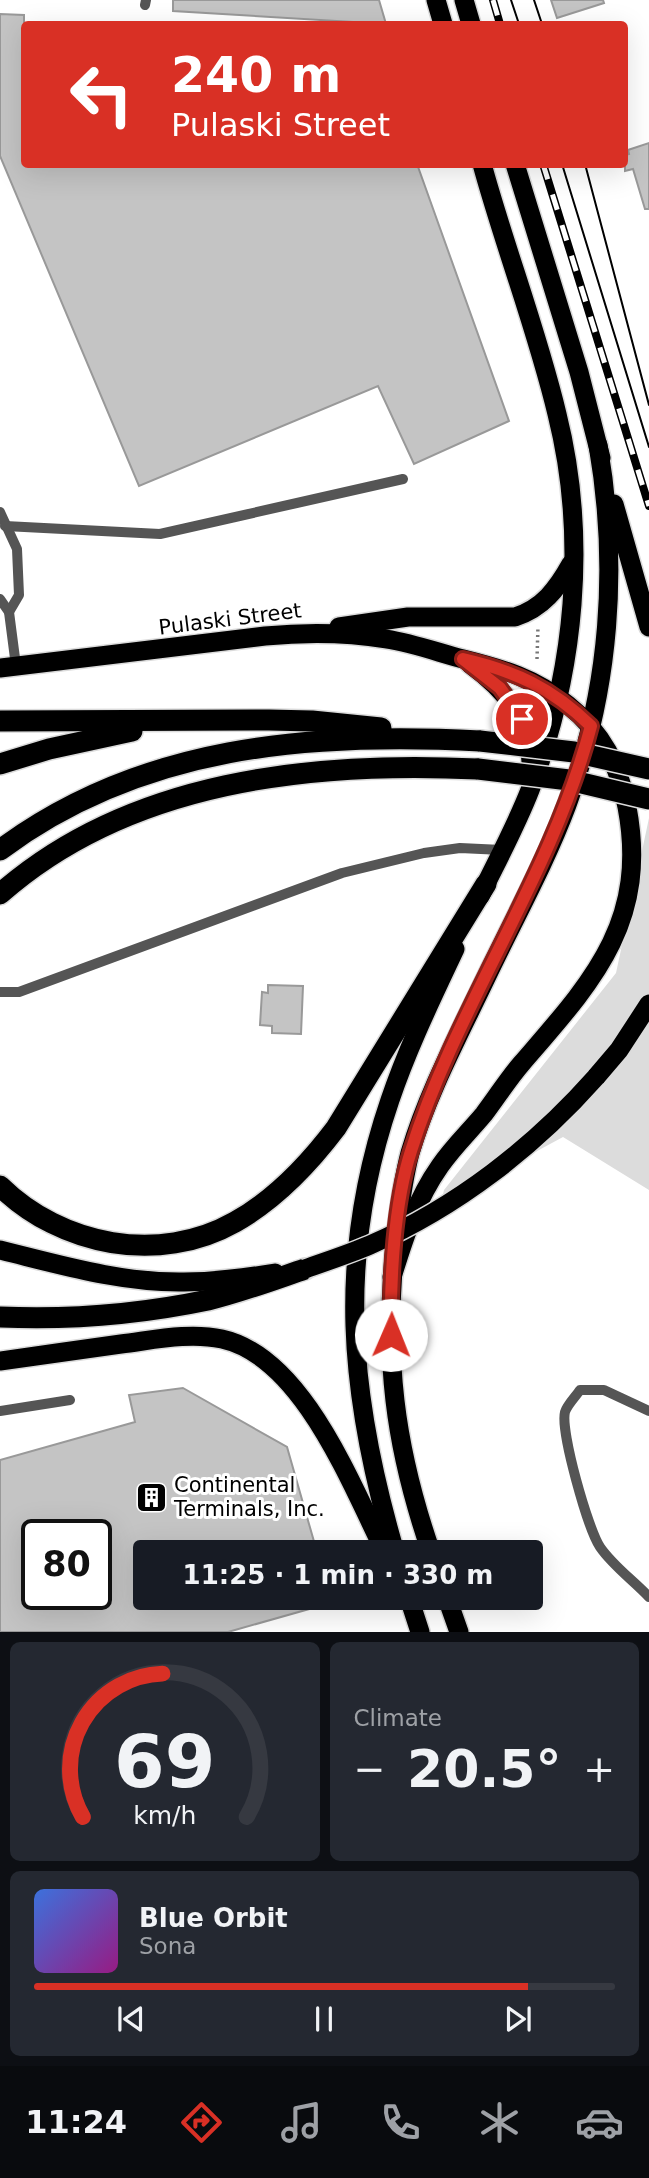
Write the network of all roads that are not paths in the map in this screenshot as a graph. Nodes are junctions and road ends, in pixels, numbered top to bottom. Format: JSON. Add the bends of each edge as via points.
{"nodes":[{"id":1,"x":436,"y":0,"type":"edge"},
{"id":2,"x":464,"y":0,"type":"edge"},
{"id":3,"x":442,"y":21,"type":"edge"},
{"id":4,"x":470,"y":21,"type":"edge"},
{"id":5,"x":483,"y":168,"type":"edge"},
{"id":6,"x":516,"y":168,"type":"edge"},
{"id":7,"x":598,"y":445,"type":"junction"},
{"id":8,"x":403,"y":479,"type":"dead end"},
{"id":9,"x":0,"y":512,"type":"edge"},
{"id":10,"x":2,"y":530,"type":"edge"},
{"id":11,"x":574,"y":559,"type":"junction"},
{"id":12,"x":0,"y":599,"type":"edge"},
{"id":13,"x":9,"y":612,"type":"junction"},
{"id":14,"x":649,"y":627,"type":"edge"},
{"id":15,"x":307,"y":632,"type":"junction"},
{"id":16,"x":463,"y":659,"type":"junction"},
{"id":17,"x":8,"y":667,"type":"edge"},
{"id":18,"x":559,"y":698,"type":"junction"},
{"id":19,"x":0,"y":721,"type":"edge"},
{"id":20,"x":192,"y":721,"type":"junction"},
{"id":21,"x":591,"y":726,"type":"junction"},
{"id":22,"x":480,"y":741,"type":"junction"},
{"id":23,"x":0,"y":764,"type":"edge"},
{"id":24,"x":649,"y":769,"type":"edge"},
{"id":25,"x":574,"y":785,"type":"junction"},
{"id":26,"x":529,"y":792,"type":"junction"},
{"id":27,"x":649,"y":799,"type":"edge"},
{"id":28,"x":628,"y":812,"type":"junction"},
{"id":29,"x":0,"y":850,"type":"edge"},
{"id":30,"x":502,"y":850,"type":"junction"},
{"id":31,"x":486,"y":884,"type":"junction"},
{"id":32,"x":7,"y":888,"type":"edge"},
{"id":33,"x":0,"y":902,"type":"edge"},
{"id":34,"x":0,"y":992,"type":"edge"},
{"id":35,"x":649,"y":1004,"type":"edge"},
{"id":36,"x":0,"y":1186,"type":"edge"},
{"id":37,"x":0,"y":1250,"type":"edge"},
{"id":38,"x":305,"y":1269,"type":"junction"},
{"id":39,"x":392,"y":1278,"type":"junction"},
{"id":40,"x":0,"y":1317,"type":"edge"},
{"id":41,"x":0,"y":1361,"type":"edge"},
{"id":42,"x":70,"y":1400,"type":"dead end"},
{"id":43,"x":0,"y":1411,"type":"edge"},
{"id":44,"x":649,"y":1411,"type":"edge"},
{"id":45,"x":379,"y":1540,"type":"edge"},
{"id":46,"x":392,"y":1540,"type":"edge"},
{"id":47,"x":427,"y":1540,"type":"edge"},
{"id":48,"x":649,"y":1597,"type":"edge"},
{"id":49,"x":413,"y":1610,"type":"edge"},
{"id":50,"x":451,"y":1610,"type":"edge"},
{"id":51,"x":420,"y":1632,"type":"edge"},
{"id":52,"x":459,"y":1632,"type":"edge"}],
"edges":[{"from":1,"to":3,"type":"highway"},
{"from":2,"to":4,"type":"highway"},
{"from":5,"to":11,"type":"highway","via":[[558,415],[570,487]]},
{"from":6,"to":7,"type":"highway"},
{"from":7,"to":14,"type":"highway"},
{"from":7,"to":21,"type":"highway","via":[[608,522],[609,603]]},
{"from":8,"to":10,"type":"lane","via":[[160,534]]},
{"from":9,"to":10,"type":"lane"},
{"from":10,"to":13,"type":"lane","via":[[17,549],[19,595]]},
{"from":11,"to":15,"type":"highway","via":[[545,601],[515,617],[386,618]]},
{"from":11,"to":18,"type":"highway"},
{"from":12,"to":13,"type":"lane"},
{"from":13,"to":17,"type":"lane"},
{"from":15,"to":16,"type":"highway","name":"Pulaski Street","via":[[387,639]]},
{"from":15,"to":17,"type":"highway","name":"Pulaski Street"},
{"from":16,"to":18,"type":"highway","name":"Pulaski Street","via":[[511,672]]},
{"from":16,"to":26,"type":"highway","name":"Pulaski Street","via":[[500,688],[522,719],[530,752]]},
{"from":18,"to":21,"type":"highway","name":"Pulaski Street"},
{"from":18,"to":26,"type":"highway"},
{"from":19,"to":20,"type":"highway"},
{"from":20,"to":22,"type":"highway","via":[[312,721]]},
{"from":20,"to":23,"type":"highway","via":[[98,738]]},
{"from":21,"to":25,"type":"highway"},
{"from":21,"to":28,"type":"highway","name":"Pulaski Street","via":[[622,780]]},
{"from":22,"to":24,"type":"highway","bridge":true,"via":[[574,752]]},
{"from":22,"to":29,"type":"highway","via":[[386,738],[303,742],[192,759],[80,800]]},
{"from":25,"to":26,"type":"highway"},
{"from":25,"to":28,"type":"highway","via":[[605,792]]},
{"from":25,"to":39,"type":"highway","via":[[433,1089],[404,1180]]},
{"from":26,"to":30,"type":"highway"},
{"from":27,"to":32,"type":"highway","bridge":true,"via":[[569,780],[478,769],[386,767],[282,777],[154,805],[94,830],[39,862]]},
{"from":28,"to":39,"type":"highway","name":"Pulaski Street","via":[[631,886],[616,938],[579,996],[439,1167],[415,1210]]},
{"from":30,"to":31,"type":"highway"},
{"from":30,"to":34,"type":"lane","via":[[460,848],[424,853],[342,873],[19,992]]},
{"from":31,"to":36,"type":"highway","via":[[336,1128],[282,1189],[234,1223],[184,1241],[157,1245],[104,1242],[52,1224]]},
{"from":31,"to":46,"type":"highway","via":[[405,1059],[376,1144],[358,1232],[354,1310],[359,1380],[370,1454]]},
{"from":32,"to":33,"type":"highway"},
{"from":35,"to":38,"type":"highway","bridge":true,"via":[[596,1077],[530,1144],[464,1193],[382,1239]]},
{"from":37,"to":38,"type":"highway","via":[[155,1282],[211,1282]]},
{"from":38,"to":40,"type":"highway","via":[[178,1305],[77,1316]]},
{"from":39,"to":47,"type":"highway","via":[[391,1355],[399,1437]]},
{"from":41,"to":45,"type":"highway","via":[[179,1336],[223,1339],[243,1346],[272,1365],[298,1392],[331,1445]]},
{"from":42,"to":43,"type":"lane"},
{"from":44,"to":48,"type":"lane","via":[[604,1390],[580,1390],[565,1411],[565,1436],[600,1546]]},
{"from":49,"to":51,"type":"highway"},
{"from":50,"to":52,"type":"highway"}]}
